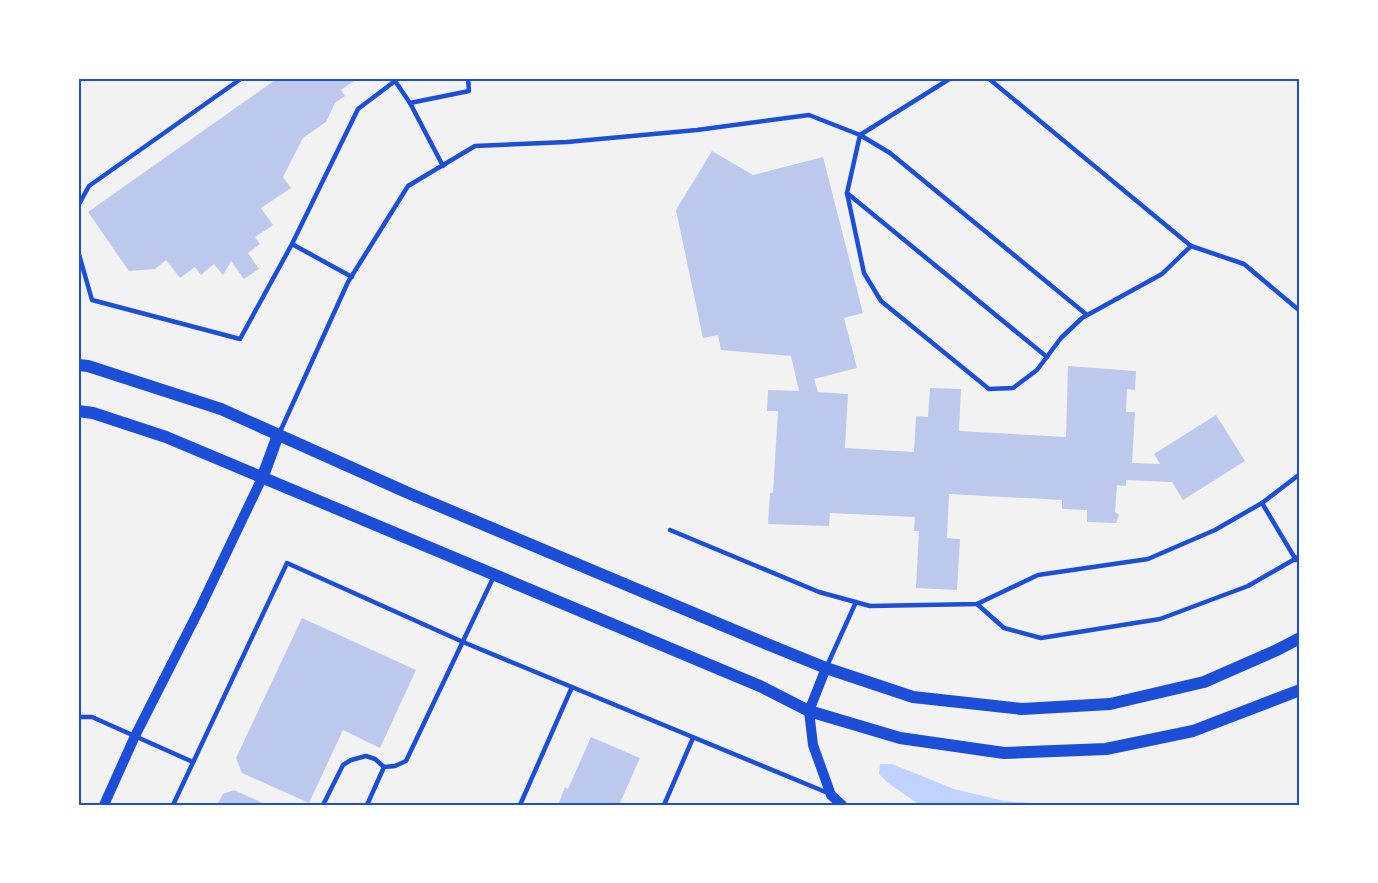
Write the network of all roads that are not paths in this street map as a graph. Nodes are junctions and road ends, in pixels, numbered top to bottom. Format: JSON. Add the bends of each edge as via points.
{"nodes":[{"id":1,"x":242,"y":78,"type":"edge"},
{"id":2,"x":468,"y":78,"type":"edge"},
{"id":3,"x":951,"y":78,"type":"edge"},
{"id":4,"x":988,"y":78,"type":"edge"},
{"id":5,"x":394,"y":79,"type":"edge"},
{"id":6,"x":410,"y":103,"type":"junction"},
{"id":7,"x":860,"y":135,"type":"junction"},
{"id":8,"x":443,"y":166,"type":"junction"},
{"id":9,"x":847,"y":193,"type":"junction"},
{"id":10,"x":78,"y":206,"type":"edge"},
{"id":11,"x":292,"y":244,"type":"junction"},
{"id":12,"x":1191,"y":246,"type":"junction"},
{"id":13,"x":78,"y":251,"type":"edge"},
{"id":14,"x":352,"y":277,"type":"junction"},
{"id":15,"x":1300,"y":311,"type":"edge"},
{"id":16,"x":1087,"y":315,"type":"junction"},
{"id":17,"x":1047,"y":357,"type":"junction"},
{"id":18,"x":78,"y":365,"type":"edge"},
{"id":19,"x":78,"y":411,"type":"edge"},
{"id":20,"x":278,"y":435,"type":"junction"},
{"id":21,"x":1300,"y":474,"type":"edge"},
{"id":22,"x":262,"y":476,"type":"junction"},
{"id":23,"x":1262,"y":503,"type":"junction"},
{"id":24,"x":670,"y":530,"type":"dead end"},
{"id":25,"x":1298,"y":558,"type":"edge"},
{"id":26,"x":495,"y":574,"type":"junction"},
{"id":27,"x":856,"y":602,"type":"junction"},
{"id":28,"x":977,"y":604,"type":"junction"},
{"id":29,"x":1300,"y":638,"type":"edge"},
{"id":30,"x":463,"y":642,"type":"junction"},
{"id":31,"x":826,"y":668,"type":"junction"},
{"id":32,"x":572,"y":687,"type":"junction"},
{"id":33,"x":1300,"y":690,"type":"edge"},
{"id":34,"x":809,"y":711,"type":"junction"},
{"id":35,"x":79,"y":716,"type":"edge"},
{"id":36,"x":135,"y":736,"type":"junction"},
{"id":37,"x":693,"y":738,"type":"junction"},
{"id":38,"x":193,"y":762,"type":"junction"},
{"id":39,"x":384,"y":767,"type":"junction"},
{"id":40,"x":831,"y":795,"type":"junction"},
{"id":41,"x":104,"y":805,"type":"edge"},
{"id":42,"x":172,"y":805,"type":"edge"},
{"id":43,"x":323,"y":805,"type":"edge"},
{"id":44,"x":367,"y":805,"type":"edge"},
{"id":45,"x":520,"y":805,"type":"edge"},
{"id":46,"x":664,"y":805,"type":"edge"},
{"id":47,"x":842,"y":805,"type":"edge"}],
"edges":[{"from":1,"to":10,"type":"lane","via":[[88,186]]},
{"from":2,"to":6,"type":"lane","via":[[469,91]]},
{"from":3,"to":7,"type":"lane"},
{"from":4,"to":12,"type":"lane"},
{"from":5,"to":6,"type":"lane"},
{"from":5,"to":11,"type":"lane","via":[[358,109]]},
{"from":6,"to":8,"type":"lane"},
{"from":7,"to":8,"type":"lane","via":[[809,115],[697,130],[475,146]]},
{"from":7,"to":9,"type":"lane"},
{"from":7,"to":16,"type":"lane","via":[[890,153]]},
{"from":8,"to":14,"type":"lane","via":[[408,186]]},
{"from":9,"to":17,"type":"lane"},
{"from":9,"to":17,"type":"lane","via":[[864,273],[880,301],[989,389],[1012,388],[1037,370]]},
{"from":11,"to":13,"type":"lane","via":[[240,339],[92,300]]},
{"from":11,"to":14,"type":"lane"},
{"from":12,"to":15,"type":"lane","via":[[1244,264]]},
{"from":12,"to":16,"type":"lane","via":[[1162,274]]},
{"from":14,"to":20,"type":"lane"},
{"from":16,"to":17,"type":"lane"},
{"from":18,"to":20,"type":"main road","via":[[221,409]]},
{"from":19,"to":22,"type":"main road","via":[[166,436]]},
{"from":20,"to":22,"type":"main road"},
{"from":20,"to":31,"type":"main road"},
{"from":21,"to":23,"type":"lane"},
{"from":22,"to":26,"type":"main road"},
{"from":22,"to":36,"type":"street"},
{"from":23,"to":25,"type":"lane"},
{"from":23,"to":28,"type":"lane","via":[[1215,530],[1148,559],[1038,575]]},
{"from":24,"to":27,"type":"lane","via":[[819,592]]},
{"from":25,"to":28,"type":"lane","via":[[1248,586],[1160,619],[1041,638],[1004,628]]},
{"from":26,"to":30,"type":"lane"},
{"from":26,"to":34,"type":"main road","via":[[762,687]]},
{"from":27,"to":28,"type":"lane","via":[[870,606]]},
{"from":27,"to":31,"type":"lane"},
{"from":29,"to":31,"type":"main road","via":[[1204,682],[1099,705],[1022,709],[913,697]]},
{"from":30,"to":32,"type":"lane"},
{"from":30,"to":38,"type":"lane","via":[[286,563]]},
{"from":30,"to":39,"type":"lane","via":[[406,761]]},
{"from":31,"to":34,"type":"street"},
{"from":32,"to":37,"type":"lane"},
{"from":32,"to":45,"type":"lane"},
{"from":33,"to":34,"type":"main road","via":[[1193,731],[1106,749],[1061,751],[1004,753],[900,738]]},
{"from":34,"to":40,"type":"street","via":[[813,745]]},
{"from":35,"to":36,"type":"lane","via":[[92,717]]},
{"from":36,"to":38,"type":"lane"},
{"from":36,"to":41,"type":"street"},
{"from":37,"to":40,"type":"lane"},
{"from":37,"to":46,"type":"lane"},
{"from":38,"to":42,"type":"lane"},
{"from":39,"to":43,"type":"lane","via":[[366,756],[351,760],[343,765]]},
{"from":39,"to":44,"type":"lane"},
{"from":40,"to":47,"type":"street"}]}
